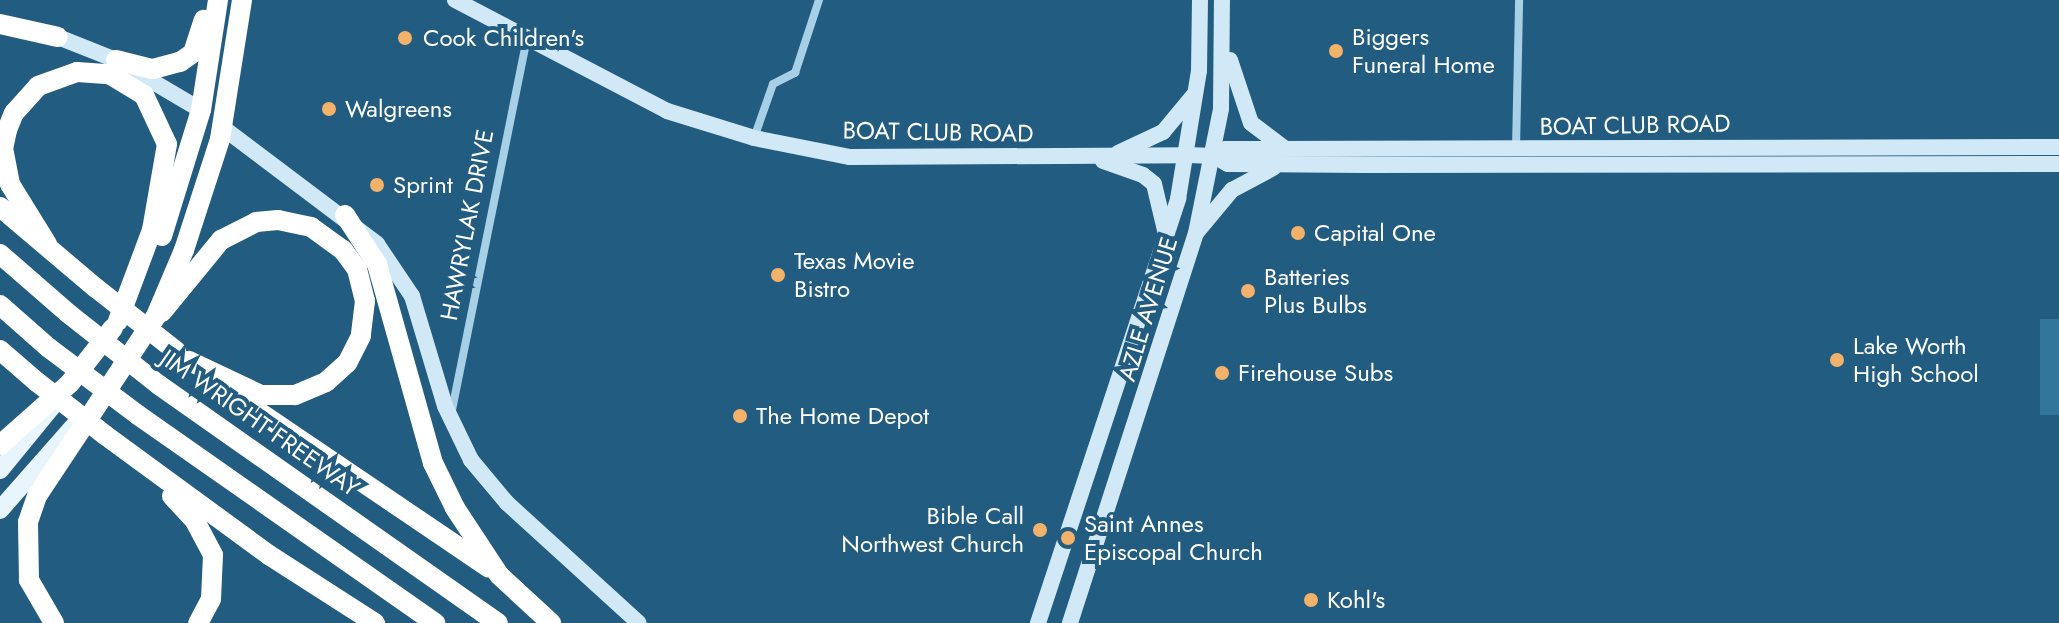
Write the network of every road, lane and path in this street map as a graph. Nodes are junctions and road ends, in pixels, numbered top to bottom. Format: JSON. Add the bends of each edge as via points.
{"nodes":[{"id":1,"x":217,"y":0,"type":"edge"},
{"id":2,"x":242,"y":0,"type":"edge"},
{"id":3,"x":455,"y":0,"type":"edge"},
{"id":4,"x":819,"y":0,"type":"edge"},
{"id":5,"x":1200,"y":0,"type":"edge"},
{"id":6,"x":1519,"y":0,"type":"edge"},
{"id":7,"x":1223,"y":5,"type":"edge"},
{"id":8,"x":0,"y":24,"type":"edge"},
{"id":9,"x":58,"y":37,"type":"joint"},
{"id":10,"x":527,"y":39,"type":"junction"},
{"id":11,"x":116,"y":60,"type":"junction"},
{"id":12,"x":1196,"y":92,"type":"junction"},
{"id":13,"x":201,"y":110,"type":"junction"},
{"id":14,"x":222,"y":127,"type":"junction"},
{"id":15,"x":754,"y":138,"type":"junction"},
{"id":16,"x":2059,"y":147,"type":"edge"},
{"id":17,"x":1516,"y":150,"type":"junction"},
{"id":18,"x":1188,"y":155,"type":"junction"},
{"id":19,"x":1214,"y":156,"type":"junction"},
{"id":20,"x":1094,"y":157,"type":"junction"},
{"id":21,"x":1285,"y":157,"type":"junction"},
{"id":22,"x":2059,"y":164,"type":"edge"},
{"id":23,"x":0,"y":207,"type":"edge"},
{"id":24,"x":345,"y":215,"type":"junction"},
{"id":25,"x":1196,"y":233,"type":"junction"},
{"id":26,"x":1165,"y":241,"type":"junction"},
{"id":27,"x":47,"y":244,"type":"junction"},
{"id":28,"x":0,"y":254,"type":"edge"},
{"id":29,"x":0,"y":305,"type":"edge"},
{"id":30,"x":156,"y":316,"type":"junction"},
{"id":31,"x":118,"y":321,"type":"junction"},
{"id":32,"x":5,"y":356,"type":"edge"},
{"id":33,"x":183,"y":356,"type":"junction"},
{"id":34,"x":70,"y":383,"type":"junction"},
{"id":35,"x":96,"y":403,"type":"junction"},
{"id":36,"x":1110,"y":408,"type":"junction"},
{"id":37,"x":451,"y":419,"type":"junction"},
{"id":38,"x":1139,"y":419,"type":"junction"},
{"id":39,"x":0,"y":445,"type":"edge"},
{"id":40,"x":145,"y":467,"type":"junction"},
{"id":41,"x":0,"y":470,"type":"edge"},
{"id":42,"x":1086,"y":480,"type":"junction"},
{"id":43,"x":1115,"y":489,"type":"junction"},
{"id":44,"x":0,"y":510,"type":"edge"},
{"id":45,"x":499,"y":575,"type":"junction"},
{"id":46,"x":54,"y":623,"type":"edge"},
{"id":47,"x":198,"y":623,"type":"edge"},
{"id":48,"x":375,"y":623,"type":"edge"},
{"id":49,"x":435,"y":623,"type":"edge"},
{"id":50,"x":498,"y":623,"type":"edge"},
{"id":51,"x":551,"y":623,"type":"edge"},
{"id":52,"x":639,"y":623,"type":"edge"},
{"id":53,"x":1038,"y":623,"type":"edge"},
{"id":54,"x":1070,"y":623,"type":"edge"}],
"edges":[{"from":1,"to":11,"type":"highway","via":[[207,10],[193,53],[180,62],[153,69]]},
{"from":1,"to":13,"type":"highway"},
{"from":2,"to":14,"type":"highway"},
{"from":3,"to":10,"type":"main road","name":"BOAT CLUB ROAD"},
{"from":4,"to":15,"type":"street","via":[[795,73],[773,84]]},
{"from":5,"to":12,"type":"main road","name":"AZLE AVENUE"},
{"from":6,"to":17,"type":"street"},
{"from":7,"to":19,"type":"main road","name":"AZLE AVENUE","via":[[1221,109]]},
{"from":7,"to":21,"type":"main road","via":[[1233,78],[1244,110]]},
{"from":8,"to":9,"type":"highway"},
{"from":9,"to":11,"type":"main road"},
{"from":10,"to":15,"type":"main road","name":"BOAT CLUB ROAD","via":[[667,111]]},
{"from":10,"to":37,"type":"street","name":"HAWRYLAK DRIVE"},
{"from":11,"to":13,"type":"main road"},
{"from":12,"to":18,"type":"main road","name":"AZLE AVENUE"},
{"from":12,"to":20,"type":"main road","via":[[1163,132]]},
{"from":13,"to":31,"type":"highway","via":[[169,217]]},
{"from":14,"to":24,"type":"main road"},
{"from":14,"to":30,"type":"highway","via":[[192,231]]},
{"from":15,"to":20,"type":"main road","name":"BOAT CLUB ROAD","via":[[862,158]]},
{"from":16,"to":17,"type":"main road","name":"BOAT CLUB ROAD"},
{"from":17,"to":21,"type":"main road","name":"BOAT CLUB ROAD"},
{"from":18,"to":19,"type":"main road","name":"BOAT CLUB ROAD"},
{"from":18,"to":20,"type":"main road","name":"BOAT CLUB ROAD"},
{"from":18,"to":26,"type":"main road","name":"AZLE AVENUE"},
{"from":19,"to":21,"type":"main road","name":"BOAT CLUB ROAD","via":[[1226,149]]},
{"from":19,"to":25,"type":"main road","name":"AZLE AVENUE"},
{"from":20,"to":26,"type":"main road","name":"AZLE AVENUE","via":[[1154,184],[1162,200]]},
{"from":21,"to":22,"type":"main road","name":"BOAT CLUB ROAD"},
{"from":21,"to":25,"type":"main road","via":[[1243,182]]},
{"from":23,"to":27,"type":"highway"},
{"from":24,"to":37,"type":"main road","via":[[377,244],[412,296]]},
{"from":24,"to":45,"type":"highway","via":[[377,264],[433,463]]},
{"from":25,"to":38,"type":"main road","name":"AZLE AVENUE"},
{"from":26,"to":36,"type":"main road","name":"AZLE AVENUE"},
{"from":27,"to":31,"type":"highway","via":[[10,184],[3,149],[7,130],[19,105],[38,86],[69,73],[109,74],[144,95],[167,144],[152,230]]},
{"from":27,"to":33,"type":"highway","bridge":true},
{"from":28,"to":50,"type":"highway","name":"JIM WRIGHT FREEWAY","bridge":true,"via":[[159,385]]},
{"from":29,"to":49,"type":"highway","bridge":true,"via":[[138,415]]},
{"from":30,"to":33,"type":"highway","via":[[221,240],[256,222],[311,227],[343,250],[357,269],[365,301],[361,336],[347,363],[326,382],[295,395],[261,395]]},
{"from":30,"to":35,"type":"highway"},
{"from":31,"to":34,"type":"highway"},
{"from":32,"to":40,"type":"highway","bridge":true},
{"from":33,"to":45,"type":"highway"},
{"from":34,"to":39,"type":"highway"},
{"from":34,"to":41,"type":"main road"},
{"from":35,"to":44,"type":"main road"},
{"from":35,"to":46,"type":"highway","via":[[37,496],[28,522],[29,580]]},
{"from":36,"to":38,"type":"main road"},
{"from":36,"to":42,"type":"main road","name":"AZLE AVENUE"},
{"from":37,"to":52,"type":"main road","via":[[471,460],[496,491]]},
{"from":38,"to":43,"type":"main road","name":"AZLE AVENUE"},
{"from":40,"to":47,"type":"highway","via":[[195,521],[213,555],[211,599]]},
{"from":40,"to":48,"type":"highway"},
{"from":42,"to":43,"type":"main road"},
{"from":42,"to":53,"type":"main road","name":"AZLE AVENUE"},
{"from":43,"to":54,"type":"main road","name":"AZLE AVENUE"},
{"from":45,"to":51,"type":"highway"}]}
